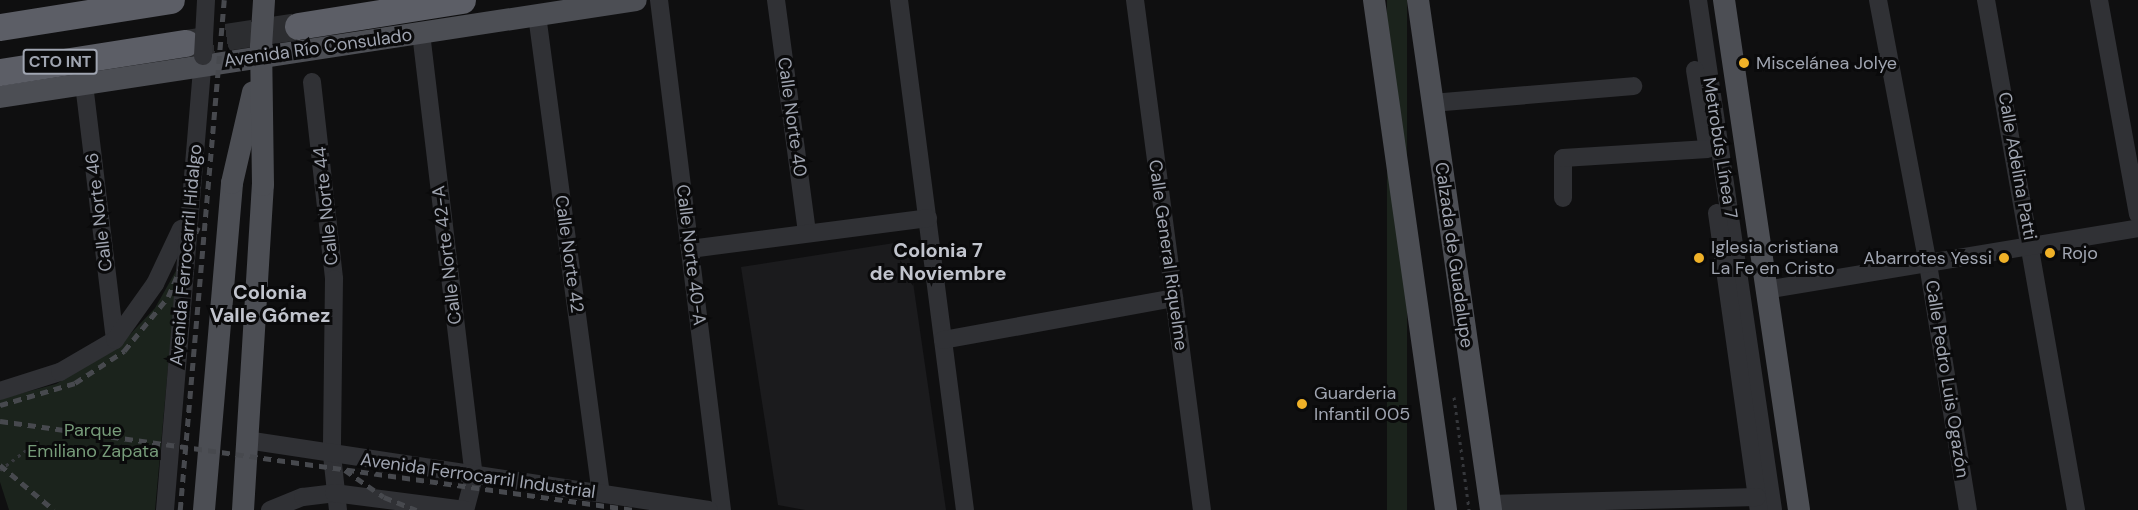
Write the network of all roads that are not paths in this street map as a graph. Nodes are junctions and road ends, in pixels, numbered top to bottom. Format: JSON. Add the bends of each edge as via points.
{"nodes":[{"id":1,"x":171,"y":0,"type":"edge"},
{"id":2,"x":206,"y":0,"type":"edge"},
{"id":3,"x":264,"y":0,"type":"edge"},
{"id":4,"x":462,"y":0,"type":"edge"},
{"id":5,"x":636,"y":0,"type":"edge"},
{"id":6,"x":659,"y":0,"type":"edge"},
{"id":7,"x":776,"y":0,"type":"edge"},
{"id":8,"x":899,"y":0,"type":"edge"},
{"id":9,"x":1135,"y":0,"type":"edge"},
{"id":10,"x":1374,"y":0,"type":"edge"},
{"id":11,"x":1418,"y":0,"type":"edge"},
{"id":12,"x":1686,"y":0,"type":"edge"},
{"id":13,"x":1698,"y":0,"type":"edge"},
{"id":14,"x":1725,"y":0,"type":"edge"},
{"id":15,"x":1878,"y":0,"type":"edge"},
{"id":16,"x":1986,"y":0,"type":"edge"},
{"id":17,"x":2099,"y":0,"type":"edge"},
{"id":18,"x":537,"y":15,"type":"junction"},
{"id":19,"x":298,"y":26,"type":"tunnel mouth"},
{"id":20,"x":0,"y":27,"type":"edge"},
{"id":21,"x":421,"y":33,"type":"junction"},
{"id":22,"x":261,"y":53,"type":"junction"},
{"id":23,"x":197,"y":55,"type":"junction"},
{"id":24,"x":0,"y":72,"type":"edge"},
{"id":25,"x":312,"y":82,"type":"dead end"},
{"id":26,"x":84,"y":84,"type":"junction"},
{"id":27,"x":1633,"y":86,"type":"dead end"},
{"id":28,"x":0,"y":97,"type":"edge"},
{"id":29,"x":1432,"y":103,"type":"junction"},
{"id":30,"x":1708,"y":149,"type":"junction"},
{"id":31,"x":1563,"y":198,"type":"dead end"},
{"id":32,"x":190,"y":201,"type":"junction"},
{"id":33,"x":2138,"y":214,"type":"edge"},
{"id":34,"x":928,"y":218,"type":"junction"},
{"id":35,"x":2138,"y":228,"type":"edge"},
{"id":36,"x":807,"y":233,"type":"junction"},
{"id":37,"x":2032,"y":248,"type":"junction"},
{"id":38,"x":690,"y":249,"type":"junction"},
{"id":39,"x":1928,"y":264,"type":"junction"},
{"id":40,"x":1766,"y":290,"type":"junction"},
{"id":41,"x":1174,"y":298,"type":"junction"},
{"id":42,"x":115,"y":340,"type":"junction"},
{"id":43,"x":943,"y":340,"type":"junction"},
{"id":44,"x":0,"y":391,"type":"edge"},
{"id":45,"x":247,"y":440,"type":"junction"},
{"id":46,"x":332,"y":455,"type":"junction"},
{"id":47,"x":474,"y":477,"type":"junction"},
{"id":48,"x":601,"y":493,"type":"junction"},
{"id":49,"x":336,"y":501,"type":"edge"},
{"id":50,"x":1758,"y":503,"type":"edge"},
{"id":51,"x":430,"y":506,"type":"edge"},
{"id":52,"x":1491,"y":507,"type":"edge"},
{"id":53,"x":165,"y":510,"type":"edge"},
{"id":54,"x":204,"y":510,"type":"edge"},
{"id":55,"x":243,"y":510,"type":"edge"},
{"id":56,"x":270,"y":510,"type":"edge"},
{"id":57,"x":465,"y":510,"type":"edge"},
{"id":58,"x":709,"y":510,"type":"edge"},
{"id":59,"x":722,"y":510,"type":"edge"},
{"id":60,"x":964,"y":510,"type":"edge"},
{"id":61,"x":1202,"y":510,"type":"edge"},
{"id":62,"x":1441,"y":510,"type":"edge"},
{"id":63,"x":1446,"y":510,"type":"edge"},
{"id":64,"x":1773,"y":510,"type":"edge"},
{"id":65,"x":1798,"y":510,"type":"edge"},
{"id":66,"x":1968,"y":510,"type":"edge"},
{"id":67,"x":2076,"y":510,"type":"edge"}],
"edges":[{"from":1,"to":20,"type":"highway","number":"CTO INT"},
{"from":2,"to":23,"type":"street","name":"Avenida Ferrocarril Hidalgo","bridge":true},
{"from":3,"to":22,"type":"main road","bridge":true},
{"from":4,"to":19,"type":"highway"},
{"from":5,"to":18,"type":"main road","name":"Avenida Río Consulado","number":"CTO INT"},
{"from":6,"to":38,"type":"street","name":"Calle Norte 40-A"},
{"from":7,"to":36,"type":"street","name":"Calle Norte 40"},
{"from":8,"to":34,"type":"street"},
{"from":9,"to":41,"type":"street","name":"Calle General Riquelme"},
{"from":10,"to":63,"type":"main road"},
{"from":11,"to":29,"type":"main road","name":"Calzada de Guadalupe"},
{"from":12,"to":30,"type":"street"},
{"from":13,"to":64,"type":"street","name":"Metrobús Línea 7"},
{"from":14,"to":40,"type":"main road"},
{"from":15,"to":39,"type":"street","name":"Calle Pedro Luis Ogazón"},
{"from":16,"to":37,"type":"street","name":"Calle Adelina Patti"},
{"from":17,"to":33,"type":"street"},
{"from":18,"to":21,"type":"main road","name":"Avenida Río Consulado","number":"CTO INT"},
{"from":18,"to":48,"type":"street","name":"Calle Norte 42"},
{"from":21,"to":22,"type":"main road","name":"Avenida Río Consulado","number":"CTO INT"},
{"from":21,"to":47,"type":"street","name":"Calle Norte 42-A"},
{"from":22,"to":23,"type":"main road","name":"Avenida Río Consulado","number":"CTO INT"},
{"from":22,"to":45,"type":"main road","via":[[263,185]]},
{"from":22,"to":54,"type":"main road","via":[[232,183]]},
{"from":23,"to":24,"type":"highway","number":"CTO INT"},
{"from":23,"to":26,"type":"main road","name":"Avenida Río Consulado","number":"CTO INT"},
{"from":23,"to":32,"type":"street","name":"Avenida Ferrocarril Hidalgo"},
{"from":25,"to":46,"type":"street","name":"Calle Norte 44","via":[[334,279]]},
{"from":26,"to":28,"type":"main road","name":"Avenida Río Consulado","number":"CTO INT"},
{"from":26,"to":42,"type":"street","name":"Calle Norte 46"},
{"from":27,"to":29,"type":"street"},
{"from":29,"to":52,"type":"main road","name":"Calzada de Guadalupe"},
{"from":30,"to":31,"type":"street","via":[[1563,158]]},
{"from":30,"to":50,"type":"street"},
{"from":32,"to":42,"type":"street","via":[[176,246]]},
{"from":32,"to":53,"type":"street","name":"Avenida Ferrocarril Hidalgo"},
{"from":34,"to":36,"type":"street"},
{"from":34,"to":43,"type":"street"},
{"from":35,"to":37,"type":"street"},
{"from":36,"to":38,"type":"street"},
{"from":37,"to":39,"type":"street"},
{"from":37,"to":67,"type":"street","name":"Calle Adelina Patti"},
{"from":38,"to":59,"type":"street","name":"Calle Norte 40-A"},
{"from":39,"to":40,"type":"street"},
{"from":39,"to":66,"type":"street","name":"Calle Pedro Luis Ogazón"},
{"from":40,"to":65,"type":"main road"},
{"from":41,"to":43,"type":"street"},
{"from":41,"to":61,"type":"street","name":"Calle General Riquelme"},
{"from":42,"to":44,"type":"street","via":[[60,372]]},
{"from":43,"to":60,"type":"street"},
{"from":45,"to":46,"type":"street","name":"Avenida Ferrocarril Industrial"},
{"from":45,"to":55,"type":"main road"},
{"from":46,"to":47,"type":"street","name":"Avenida Ferrocarril Industrial"},
{"from":46,"to":49,"type":"street","name":"Calle Norte 44"},
{"from":47,"to":48,"type":"street","name":"Avenida Ferrocarril Industrial"},
{"from":47,"to":57,"type":"street"},
{"from":48,"to":58,"type":"street","name":"Avenida Ferrocarril Industrial"},
{"from":49,"to":51,"type":"street","name":"Avenida Ferrocarril Industrial"},
{"from":49,"to":56,"type":"street","name":"Avenida Ferrocarril Industrial","via":[[303,497]]},
{"from":50,"to":52,"type":"street"},
{"from":51,"to":57,"type":"street","name":"Avenida Ferrocarril Industrial"},
{"from":62,"to":63,"type":"street"}]}
